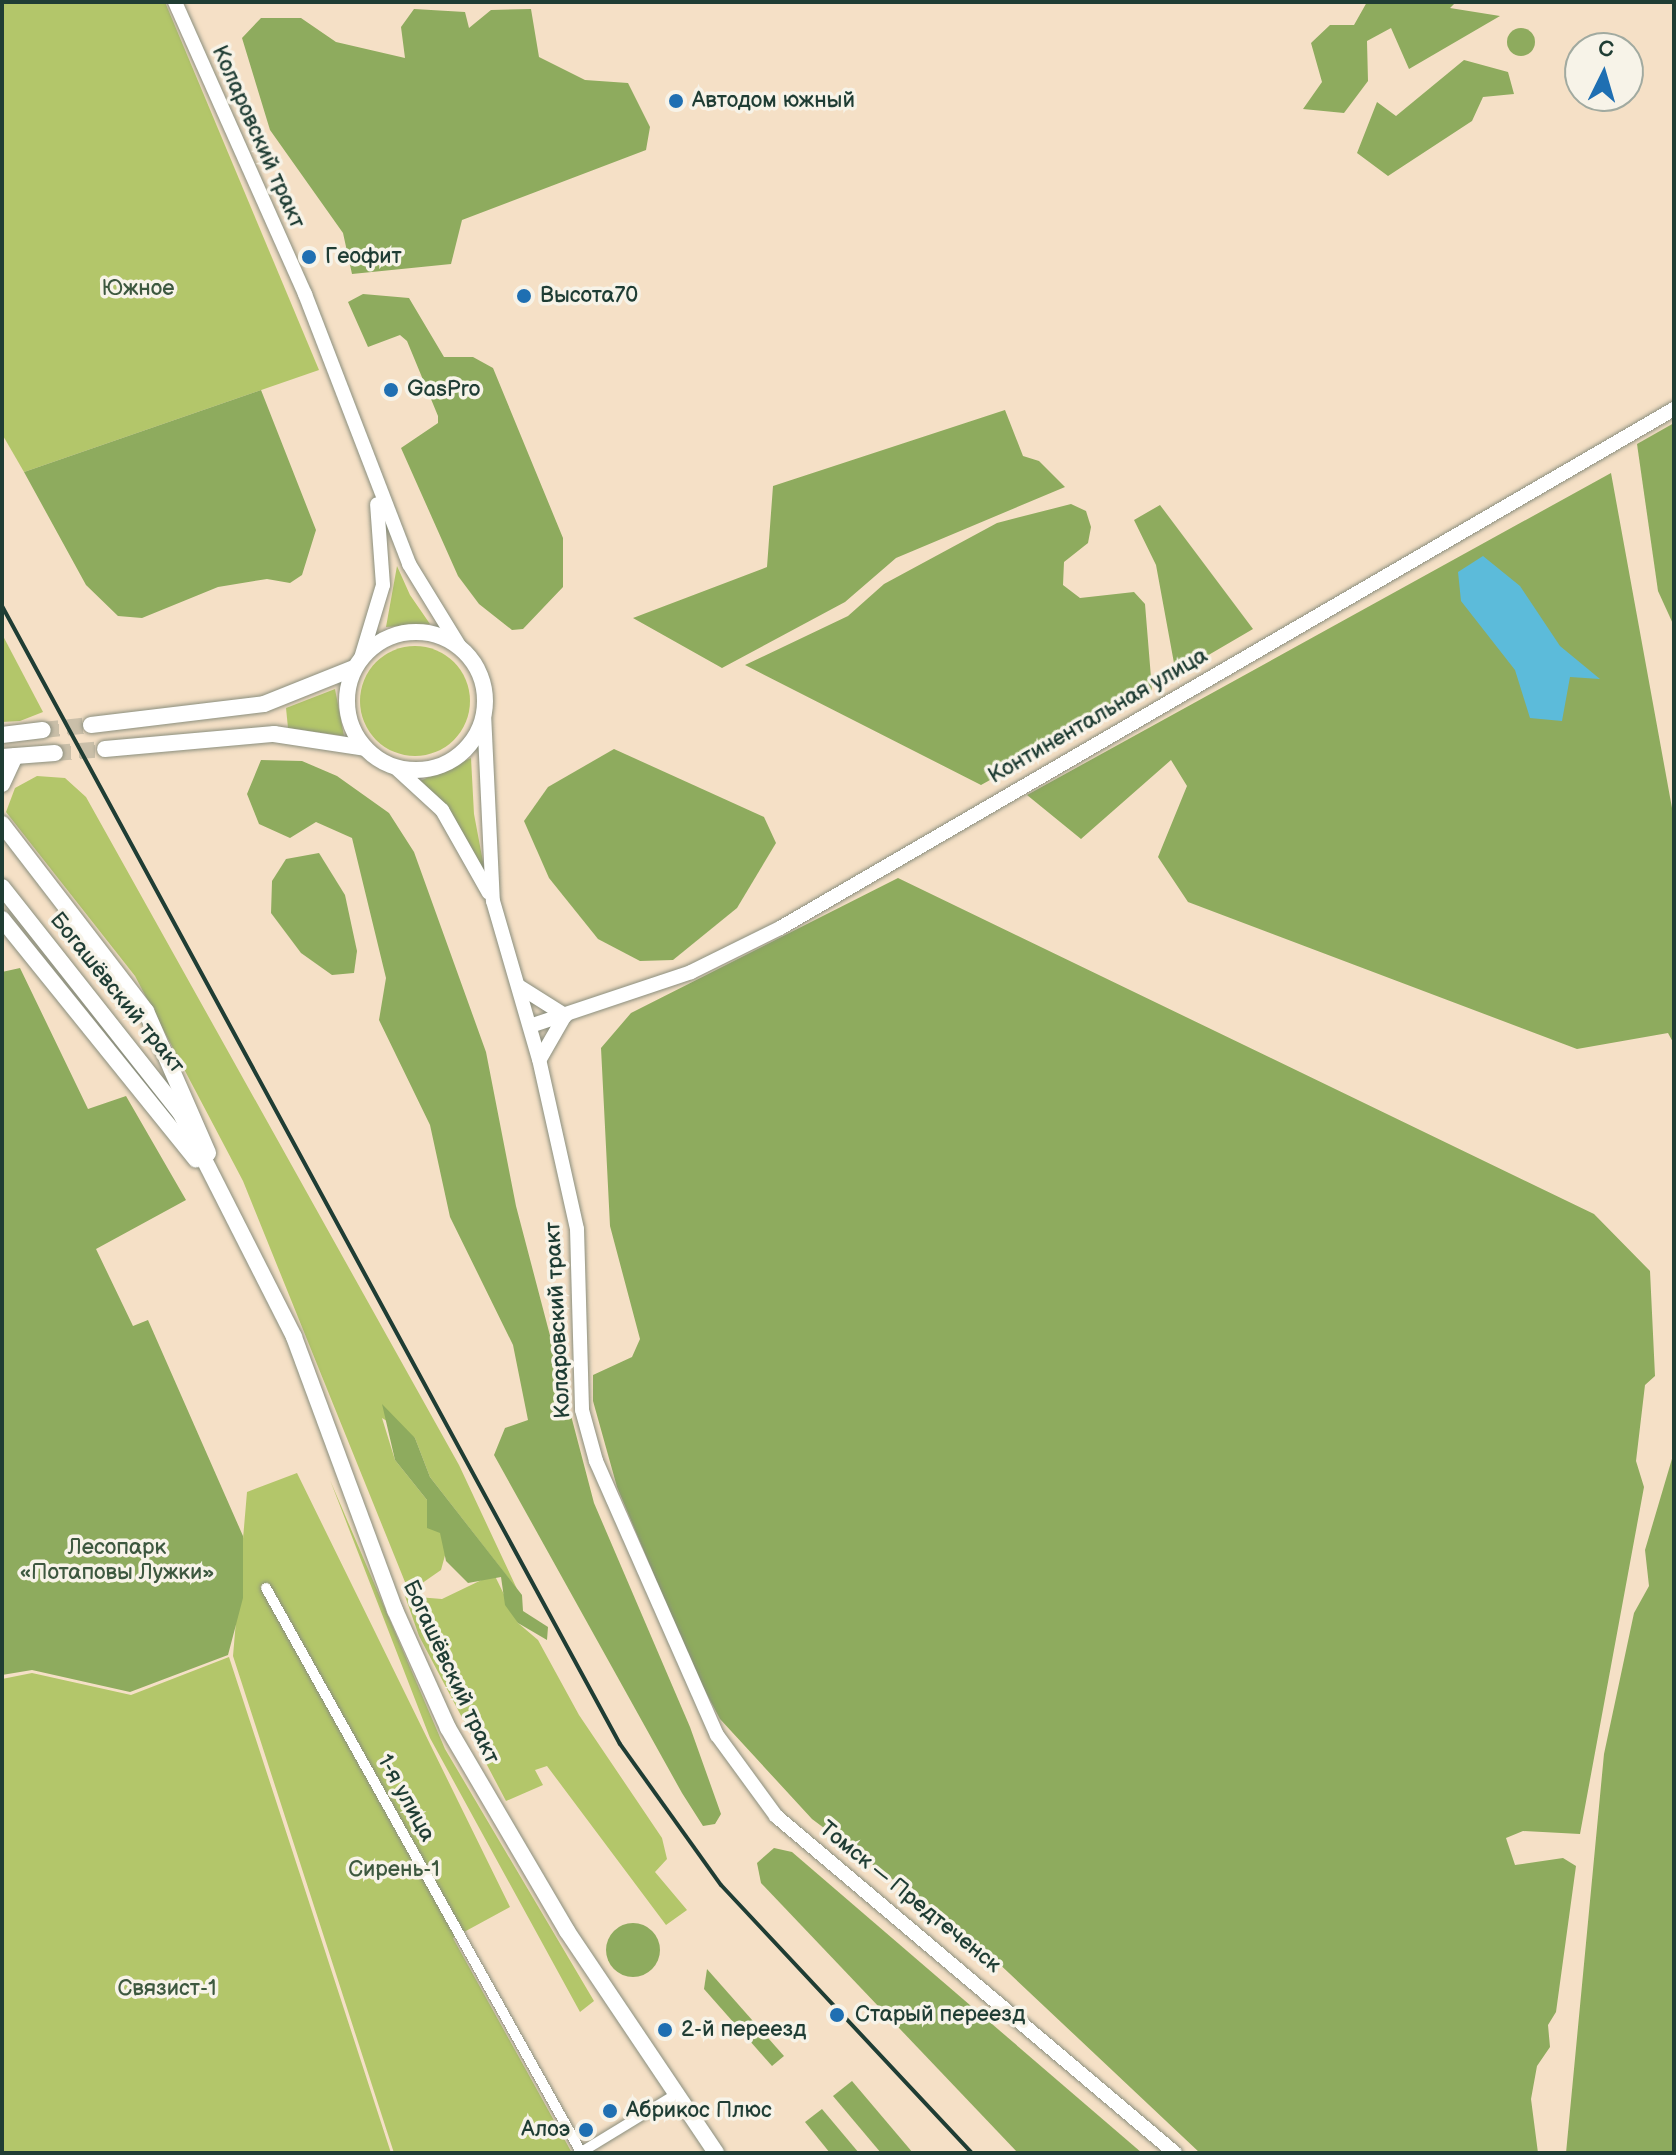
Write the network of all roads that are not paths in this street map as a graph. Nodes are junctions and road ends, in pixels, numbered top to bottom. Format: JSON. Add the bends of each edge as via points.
{"nodes":[{"id":1,"x":175,"y":2,"type":"edge"},
{"id":2,"x":1674,"y":409,"type":"edge"},
{"id":3,"x":369,"y":469,"type":"junction"},
{"id":4,"x":461,"y":649,"type":"junction"},
{"id":5,"x":358,"y":663,"type":"junction"},
{"id":6,"x":484,"y":713,"type":"junction"},
{"id":7,"x":91,"y":725,"type":"tunnel mouth"},
{"id":8,"x":43,"y":730,"type":"tunnel mouth"},
{"id":9,"x":6,"y":734,"type":"edge"},
{"id":10,"x":365,"y":748,"type":"junction"},
{"id":11,"x":105,"y":749,"type":"tunnel mouth"},
{"id":12,"x":55,"y":753,"type":"tunnel mouth"},
{"id":13,"x":8,"y":756,"type":"edge"},
{"id":14,"x":395,"y":767,"type":"junction"},
{"id":15,"x":2,"y":784,"type":"edge"},
{"id":16,"x":2,"y":824,"type":"edge"},
{"id":17,"x":2,"y":887,"type":"edge"},
{"id":18,"x":493,"y":901,"type":"junction"},
{"id":19,"x":2,"y":919,"type":"edge"},
{"id":20,"x":518,"y":985,"type":"junction"},
{"id":21,"x":566,"y":1016,"type":"junction"},
{"id":22,"x":530,"y":1026,"type":"junction"},
{"id":23,"x":539,"y":1059,"type":"junction"},
{"id":24,"x":211,"y":1175,"type":"junction"},
{"id":25,"x":266,"y":1588,"type":"dead end"},
{"id":26,"x":760,"y":1802,"type":"joint"},
{"id":27,"x":675,"y":2095,"type":"junction"},
{"id":28,"x":580,"y":2153,"type":"edge"},
{"id":29,"x":716,"y":2153,"type":"edge"},
{"id":30,"x":1175,"y":2153,"type":"edge"}],
"edges":[{"from":1,"to":3,"type":"main road","name":"Коларовский тракт","via":[[305,294]]},
{"from":2,"to":21,"type":"main road","name":"Континентальная улица","via":[[780,928],[691,972]]},
{"from":3,"to":4,"type":"main road","name":"Коларовский тракт","via":[[421,590]]},
{"from":3,"to":5,"type":"main road","name":"Коларовский тракт","via":[[383,585]]},
{"from":4,"to":5,"type":"main road","via":[[440,636],[403,633]]},
{"from":4,"to":6,"type":"main road","via":[[481,679]]},
{"from":5,"to":7,"type":"main road","via":[[264,704]]},
{"from":5,"to":10,"type":"main road","via":[[348,716]]},
{"from":6,"to":14,"type":"main road","via":[[470,744],[452,760],[430,769]]},
{"from":6,"to":18,"type":"main road"},
{"from":8,"to":9,"type":"main road"},
{"from":10,"to":11,"type":"main road","via":[[274,734]]},
{"from":10,"to":14,"type":"main road"},
{"from":12,"to":13,"type":"main road"},
{"from":13,"to":15,"type":"main road"},
{"from":14,"to":18,"type":"main road","via":[[442,810]]},
{"from":16,"to":24,"type":"main road","via":[[146,1011],[200,1124]]},
{"from":17,"to":24,"type":"main road","name":"Богашёвский тракт","via":[[164,1085]]},
{"from":18,"to":20,"type":"main road","name":"Коларовский тракт"},
{"from":19,"to":24,"type":"main road","name":"Богашёвский тракт"},
{"from":20,"to":21,"type":"main road"},
{"from":20,"to":22,"type":"main road","name":"Коларовский тракт"},
{"from":21,"to":22,"type":"main road","name":"Континентальная улица"},
{"from":21,"to":23,"type":"main road"},
{"from":22,"to":23,"type":"main road","name":"Коларовский тракт"},
{"from":23,"to":26,"type":"main road","name":"Коларовский тракт","via":[[577,1229],[580,1389],[589,1437],[717,1735]]},
{"from":24,"to":27,"type":"main road","name":"Богашёвский тракт","via":[[294,1337],[395,1610],[448,1728],[567,1931]]},
{"from":25,"to":28,"type":"street","name":"1-я улица"},
{"from":26,"to":30,"type":"main road","name":"Томск — Предтеченск"},
{"from":27,"to":28,"type":"street"},
{"from":27,"to":29,"type":"main road","name":"Богашёвский тракт"}]}
